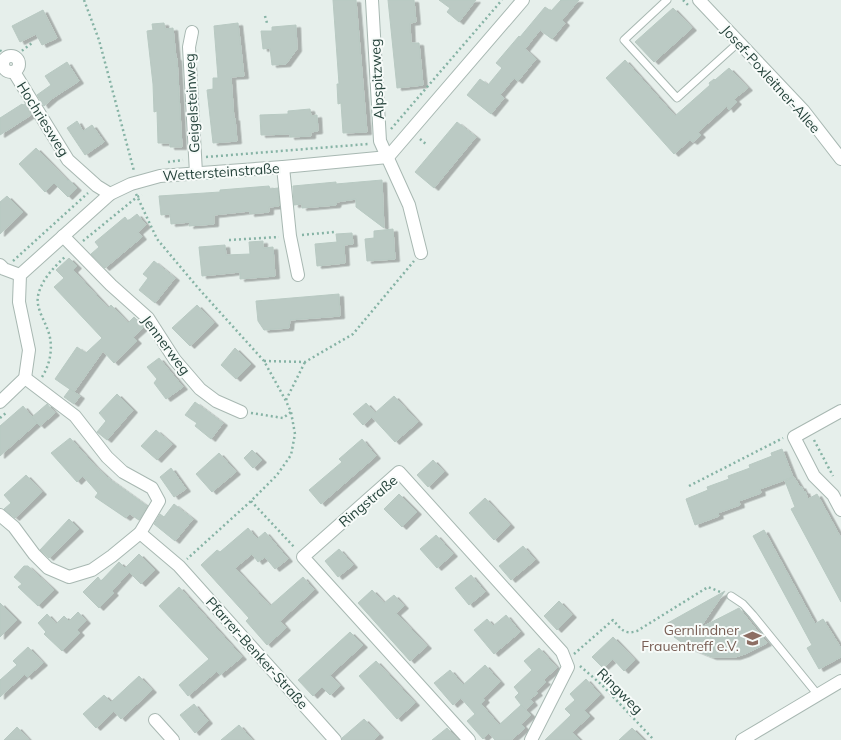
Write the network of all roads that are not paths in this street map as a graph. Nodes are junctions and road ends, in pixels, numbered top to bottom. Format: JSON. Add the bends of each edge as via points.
{"nodes":[{"id":1,"x":372,"y":0,"type":"edge"},
{"id":2,"x":523,"y":0,"type":"edge"},
{"id":3,"x":667,"y":0,"type":"edge"},
{"id":4,"x":699,"y":0,"type":"edge"},
{"id":5,"x":192,"y":32,"type":"dead end"},
{"id":6,"x":739,"y":42,"type":"junction"},
{"id":7,"x":6,"y":55,"type":"edge"},
{"id":8,"x":388,"y":157,"type":"junction"},
{"id":9,"x":841,"y":159,"type":"edge"},
{"id":10,"x":283,"y":167,"type":"junction"},
{"id":11,"x":196,"y":173,"type":"junction"},
{"id":12,"x":110,"y":194,"type":"junction"},
{"id":13,"x":63,"y":236,"type":"junction"},
{"id":14,"x":421,"y":253,"type":"road end"},
{"id":15,"x":2,"y":267,"type":"edge"},
{"id":16,"x":298,"y":274,"type":"dead end"},
{"id":17,"x":20,"y":275,"type":"junction"},
{"id":18,"x":25,"y":378,"type":"junction"},
{"id":19,"x":0,"y":402,"type":"edge"},
{"id":20,"x":841,"y":411,"type":"edge"},
{"id":21,"x":241,"y":412,"type":"road end"},
{"id":22,"x":841,"y":510,"type":"edge"},
{"id":23,"x":0,"y":515,"type":"edge"},
{"id":24,"x":140,"y":533,"type":"junction"},
{"id":25,"x":731,"y":596,"type":"road end"},
{"id":26,"x":841,"y":681,"type":"edge"},
{"id":27,"x":818,"y":695,"type":"junction"},
{"id":28,"x":155,"y":720,"type":"dead end"},
{"id":29,"x":173,"y":740,"type":"edge"},
{"id":30,"x":335,"y":740,"type":"edge"},
{"id":31,"x":469,"y":740,"type":"edge"},
{"id":32,"x":530,"y":740,"type":"edge"},
{"id":33,"x":742,"y":740,"type":"edge"}],
"edges":[{"from":1,"to":8,"type":"street","name":"Alpspitzweg","via":[[380,141]]},
{"from":2,"to":8,"type":"street"},
{"from":3,"to":6,"type":"lane","via":[[624,40],[677,98]]},
{"from":4,"to":6,"type":"street","name":"Josef-Poxleitner-Allee"},
{"from":5,"to":11,"type":"street","name":"Geigelsteinweg","via":[[189,47]]},
{"from":6,"to":9,"type":"street","name":"Josef-Poxleitner-Allee","via":[[803,110]]},
{"from":7,"to":12,"type":"street","name":"Hochriesweg","via":[[17,60],[19,65],[14,72],[68,160]]},
{"from":8,"to":10,"type":"street","name":"Wettersteinstraße"},
{"from":8,"to":14,"type":"street","name":"Alpspitzweg","via":[[409,205]]},
{"from":10,"to":11,"type":"street","name":"Wettersteinstraße"},
{"from":10,"to":16,"type":"street","via":[[290,236]]},
{"from":11,"to":12,"type":"street","name":"Wettersteinstraße","via":[[160,176],[131,184]]},
{"from":12,"to":13,"type":"street","name":"Wettersteinstraße"},
{"from":13,"to":17,"type":"street","name":"Wettersteinstraße"},
{"from":13,"to":21,"type":"street","name":"Jennerweg","via":[[148,318],[175,360],[200,389],[216,402]]},
{"from":15,"to":17,"type":"street"},
{"from":17,"to":18,"type":"street","via":[[19,302],[29,350]]},
{"from":18,"to":19,"type":"street"},
{"from":18,"to":24,"type":"street","via":[[75,416],[107,457],[123,472],[152,488],[159,501]]},
{"from":20,"to":22,"type":"street","via":[[794,437],[814,476],[833,495]]},
{"from":23,"to":24,"type":"street","via":[[14,527],[48,568],[70,577],[92,570]]},
{"from":24,"to":30,"type":"street","name":"Pfarrer-Benker-Straße","via":[[179,566]]},
{"from":25,"to":27,"type":"lane","via":[[752,614]]},
{"from":26,"to":27,"type":"street"},
{"from":27,"to":33,"type":"street"},
{"from":28,"to":29,"type":"street"},
{"from":31,"to":32,"type":"street","name":"Ringstraße","via":[[303,557],[399,472],[562,652],[568,667]]}]}
